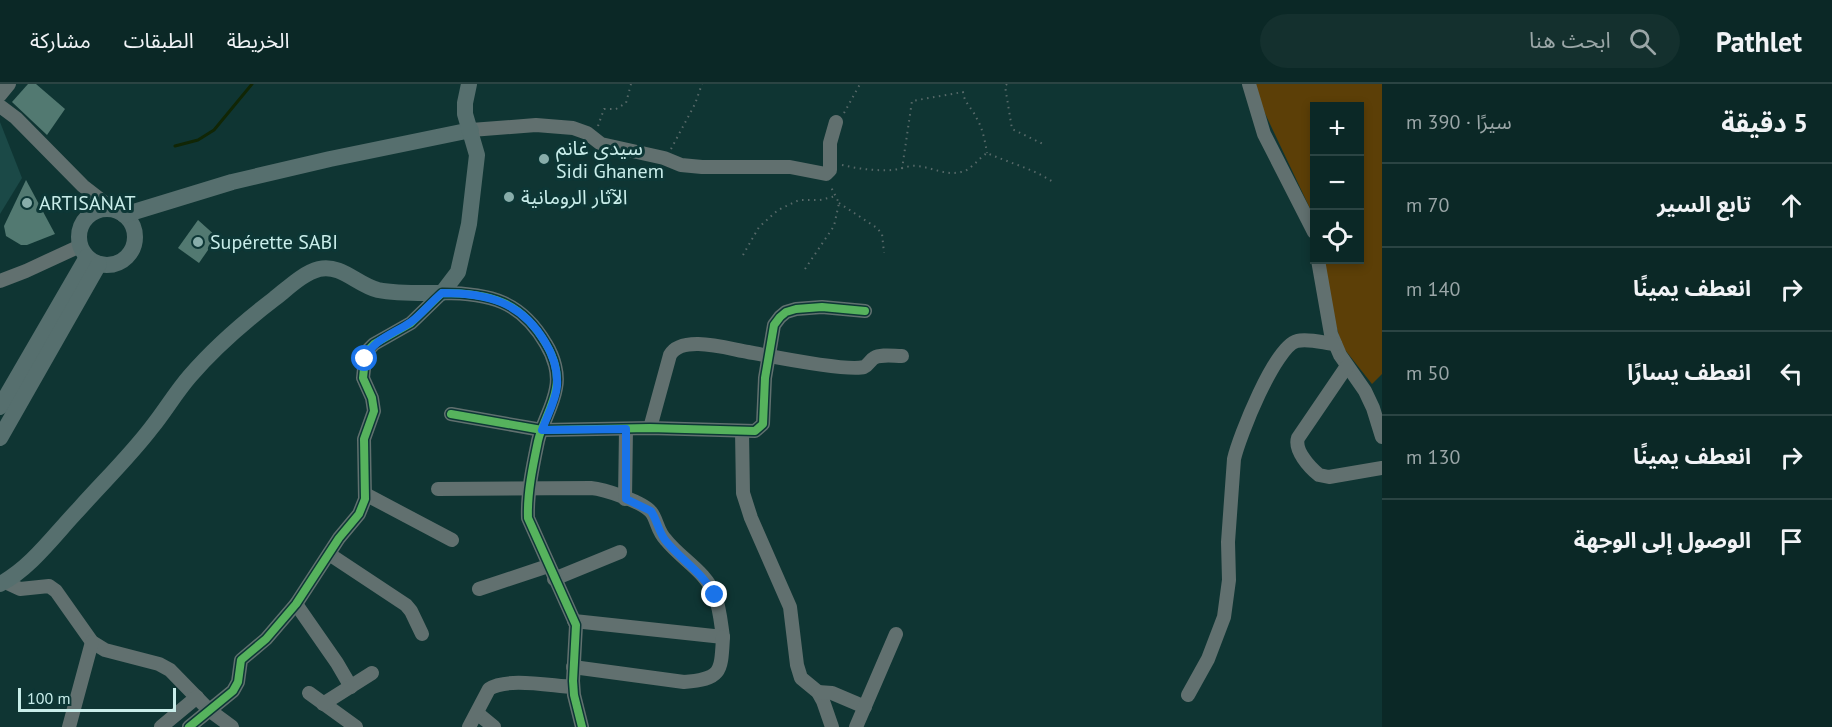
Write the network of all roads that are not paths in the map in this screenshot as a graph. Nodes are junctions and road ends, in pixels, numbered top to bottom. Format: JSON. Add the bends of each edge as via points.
{"nodes":[{"id":1,"x":9,"y":84,"type":"edge"},
{"id":2,"x":469,"y":84,"type":"edge"},
{"id":3,"x":1249,"y":84,"type":"edge"},
{"id":4,"x":0,"y":95,"type":"edge"},
{"id":5,"x":0,"y":106,"type":"edge"},
{"id":6,"x":836,"y":122,"type":"road end"},
{"id":7,"x":471,"y":130,"type":"junction"},
{"id":8,"x":119,"y":213,"type":"junction"},
{"id":9,"x":1310,"y":224,"type":"edge"},
{"id":10,"x":88,"y":256,"type":"junction"},
{"id":11,"x":1319,"y":264,"type":"edge"},
{"id":12,"x":0,"y":281,"type":"edge"},
{"id":13,"x":442,"y":293,"type":"junction"},
{"id":14,"x":865,"y":311,"type":"dead end"},
{"id":15,"x":1335,"y":344,"type":"junction"},
{"id":16,"x":902,"y":356,"type":"dead end"},
{"id":17,"x":770,"y":357,"type":"junction"},
{"id":18,"x":1347,"y":366,"type":"junction"},
{"id":19,"x":0,"y":407,"type":"edge"},
{"id":20,"x":451,"y":414,"type":"dead end"},
{"id":21,"x":650,"y":428,"type":"junction"},
{"id":22,"x":626,"y":429,"type":"junction"},
{"id":23,"x":542,"y":430,"type":"junction"},
{"id":24,"x":742,"y":431,"type":"junction"},
{"id":25,"x":1382,"y":437,"type":"edge"},
{"id":26,"x":0,"y":438,"type":"edge"},
{"id":27,"x":1382,"y":468,"type":"edge"},
{"id":28,"x":530,"y":487,"type":"junction"},
{"id":29,"x":438,"y":489,"type":"dead end"},
{"id":30,"x":365,"y":494,"type":"junction"},
{"id":31,"x":626,"y":499,"type":"junction"},
{"id":32,"x":452,"y":540,"type":"dead end"},
{"id":33,"x":620,"y":552,"type":"dead end"},
{"id":34,"x":329,"y":554,"type":"junction"},
{"id":35,"x":551,"y":573,"type":"junction"},
{"id":36,"x":2,"y":583,"type":"edge"},
{"id":37,"x":479,"y":589,"type":"dead end"},
{"id":38,"x":296,"y":604,"type":"junction"},
{"id":39,"x":574,"y":621,"type":"junction"},
{"id":40,"x":422,"y":634,"type":"dead end"},
{"id":41,"x":896,"y":634,"type":"dead end"},
{"id":42,"x":723,"y":637,"type":"junction"},
{"id":43,"x":92,"y":642,"type":"junction"},
{"id":44,"x":573,"y":667,"type":"junction"},
{"id":45,"x":372,"y":673,"type":"dead end"},
{"id":46,"x":351,"y":687,"type":"junction"},
{"id":47,"x":573,"y":687,"type":"junction"},
{"id":48,"x":818,"y":692,"type":"junction"},
{"id":49,"x":309,"y":693,"type":"dead end"},
{"id":50,"x":1188,"y":695,"type":"dead end"},
{"id":51,"x":197,"y":697,"type":"junction"},
{"id":52,"x":323,"y":704,"type":"junction"},
{"id":53,"x":865,"y":707,"type":"junction"},
{"id":54,"x":209,"y":710,"type":"junction"},
{"id":55,"x":477,"y":713,"type":"junction"},
{"id":56,"x":69,"y":727,"type":"edge"},
{"id":57,"x":161,"y":727,"type":"edge"},
{"id":58,"x":189,"y":727,"type":"edge"},
{"id":59,"x":232,"y":727,"type":"edge"},
{"id":60,"x":356,"y":727,"type":"edge"},
{"id":61,"x":469,"y":727,"type":"edge"},
{"id":62,"x":494,"y":727,"type":"edge"},
{"id":63,"x":582,"y":727,"type":"edge"},
{"id":64,"x":832,"y":727,"type":"edge"},
{"id":65,"x":856,"y":727,"type":"edge"}],
"edges":[{"from":1,"to":4,"type":"street"},
{"from":2,"to":7,"type":"main road","via":[[465,114]]},
{"from":3,"to":9,"type":"street","via":[[1264,134]]},
{"from":5,"to":8,"type":"street","via":[[83,186]]},
{"from":6,"to":7,"type":"street","via":[[827,168],[681,165],[666,158],[613,148],[573,128],[555,126]]},
{"from":7,"to":8,"type":"main road","via":[[232,182]]},
{"from":7,"to":13,"type":"main road","via":[[477,155],[469,224],[458,272]]},
{"from":8,"to":10,"type":"main road","via":[[102,209],[82,223],[79,234]]},
{"from":8,"to":10,"type":"main road","via":[[132,224],[135,235],[129,255],[110,265]]},
{"from":10,"to":12,"type":"street"},
{"from":10,"to":19,"type":"main road"},
{"from":10,"to":26,"type":"main road"},
{"from":11,"to":15,"type":"street"},
{"from":13,"to":23,"type":"street","via":[[463,293],[506,303],[540,334],[550,350],[557,388]]},
{"from":13,"to":30,"type":"street","via":[[411,322],[374,344],[365,359],[363,378],[374,405],[364,439]]},
{"from":13,"to":36,"type":"main road","via":[[379,290],[331,268],[305,276],[235,329],[184,383],[152,427],[90,496],[23,568]]},
{"from":14,"to":17,"type":"street","via":[[822,307],[786,312],[774,325]]},
{"from":15,"to":18,"type":"street"},
{"from":15,"to":50,"type":"street","via":[[1302,340],[1293,343],[1262,387],[1234,459],[1224,617],[1208,659]]},
{"from":16,"to":17,"type":"street","via":[[877,356],[864,367]]},
{"from":17,"to":21,"type":"street","via":[[705,344],[677,346],[670,355]]},
{"from":17,"to":24,"type":"street","via":[[765,378],[764,424],[755,431]]},
{"from":18,"to":25,"type":"street","via":[[1369,399]]},
{"from":18,"to":27,"type":"street","via":[[1296,444],[1319,475],[1329,477]]},
{"from":20,"to":23,"type":"street"},
{"from":21,"to":22,"type":"street"},
{"from":21,"to":24,"type":"street"},
{"from":22,"to":23,"type":"street"},
{"from":22,"to":31,"type":"street"},
{"from":23,"to":28,"type":"street"},
{"from":24,"to":48,"type":"street","via":[[743,493],[790,607],[801,678]]},
{"from":28,"to":29,"type":"street"},
{"from":28,"to":31,"type":"street","via":[[599,488]]},
{"from":28,"to":35,"type":"street","via":[[528,518]]},
{"from":30,"to":32,"type":"street"},
{"from":30,"to":34,"type":"street","via":[[359,514]]},
{"from":31,"to":42,"type":"street","via":[[651,511],[667,542],[708,583],[715,595]]},
{"from":33,"to":35,"type":"street"},
{"from":34,"to":38,"type":"street"},
{"from":34,"to":40,"type":"street","via":[[406,605]]},
{"from":35,"to":37,"type":"street"},
{"from":35,"to":39,"type":"street"},
{"from":36,"to":43,"type":"street","via":[[20,589],[49,586]]},
{"from":38,"to":46,"type":"street"},
{"from":38,"to":54,"type":"street","via":[[242,660],[233,691]]},
{"from":39,"to":42,"type":"street"},
{"from":39,"to":44,"type":"street"},
{"from":41,"to":53,"type":"street"},
{"from":42,"to":44,"type":"street","via":[[718,672],[701,681]]},
{"from":43,"to":51,"type":"street","via":[[105,650],[159,664]]},
{"from":43,"to":56,"type":"street"},
{"from":44,"to":47,"type":"street"},
{"from":45,"to":46,"type":"street"},
{"from":46,"to":52,"type":"street"},
{"from":47,"to":55,"type":"street","via":[[501,684],[489,689]]},
{"from":47,"to":63,"type":"street"},
{"from":48,"to":53,"type":"street","via":[[832,693]]},
{"from":48,"to":64,"type":"street"},
{"from":49,"to":52,"type":"street"},
{"from":51,"to":54,"type":"street"},
{"from":51,"to":57,"type":"street"},
{"from":52,"to":60,"type":"street"},
{"from":53,"to":65,"type":"street"},
{"from":54,"to":58,"type":"street"},
{"from":54,"to":59,"type":"street"},
{"from":55,"to":61,"type":"street"},
{"from":55,"to":62,"type":"street"}]}
